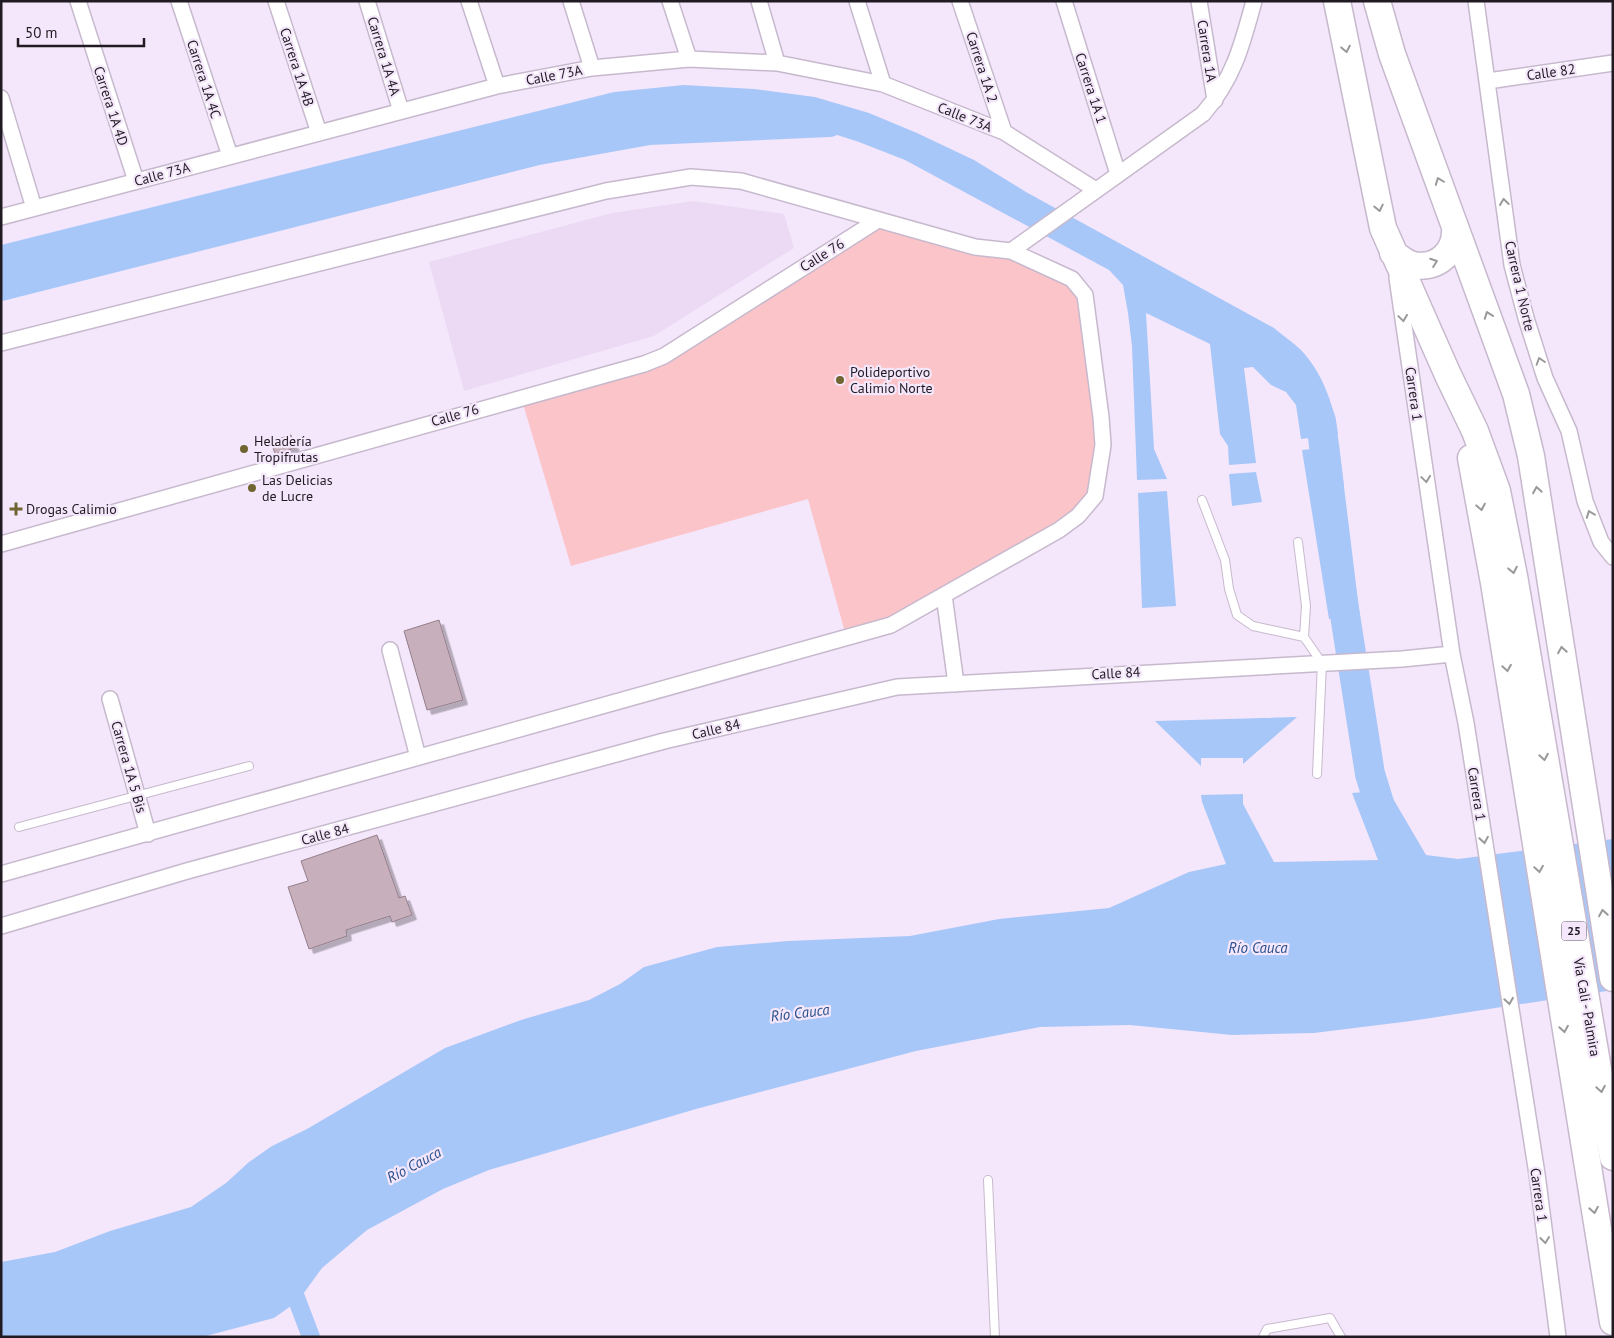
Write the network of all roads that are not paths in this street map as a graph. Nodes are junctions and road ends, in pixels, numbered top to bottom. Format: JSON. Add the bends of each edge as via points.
{"nodes":[{"id":1,"x":78,"y":1,"type":"edge"},
{"id":2,"x":179,"y":1,"type":"edge"},
{"id":3,"x":276,"y":1,"type":"edge"},
{"id":4,"x":367,"y":1,"type":"edge"},
{"id":5,"x":469,"y":1,"type":"edge"},
{"id":6,"x":571,"y":1,"type":"edge"},
{"id":7,"x":670,"y":1,"type":"edge"},
{"id":8,"x":758,"y":1,"type":"edge"},
{"id":9,"x":858,"y":1,"type":"edge"},
{"id":10,"x":960,"y":1,"type":"edge"},
{"id":11,"x":1064,"y":1,"type":"edge"},
{"id":12,"x":1199,"y":1,"type":"edge"},
{"id":13,"x":1254,"y":1,"type":"edge"},
{"id":14,"x":1337,"y":1,"type":"edge"},
{"id":15,"x":1376,"y":1,"type":"edge"},
{"id":16,"x":1476,"y":1,"type":"edge"},
{"id":17,"x":689,"y":59,"type":"junction"},
{"id":18,"x":777,"y":63,"type":"junction"},
{"id":19,"x":1613,"y":63,"type":"edge"},
{"id":20,"x":592,"y":68,"type":"junction"},
{"id":21,"x":1488,"y":81,"type":"junction"},
{"id":22,"x":883,"y":84,"type":"junction"},
{"id":23,"x":497,"y":86,"type":"junction"},
{"id":24,"x":1,"y":98,"type":"edge"},
{"id":25,"x":1215,"y":100,"type":"junction"},
{"id":26,"x":401,"y":111,"type":"junction"},
{"id":27,"x":1004,"y":132,"type":"junction"},
{"id":28,"x":318,"y":133,"type":"junction"},
{"id":29,"x":230,"y":156,"type":"junction"},
{"id":30,"x":1118,"y":174,"type":"junction"},
{"id":31,"x":136,"y":181,"type":"junction"},
{"id":32,"x":1096,"y":190,"type":"junction"},
{"id":33,"x":34,"y":208,"type":"junction"},
{"id":34,"x":1,"y":216,"type":"edge"},
{"id":35,"x":878,"y":220,"type":"junction"},
{"id":36,"x":1455,"y":227,"type":"junction"},
{"id":37,"x":1011,"y":251,"type":"junction"},
{"id":38,"x":1393,"y":252,"type":"junction"},
{"id":39,"x":1,"y":343,"type":"edge"},
{"id":40,"x":1202,"y":500,"type":"dead end"},
{"id":41,"x":1298,"y":542,"type":"dead end"},
{"id":42,"x":1,"y":544,"type":"edge"},
{"id":43,"x":1613,"y":557,"type":"edge"},
{"id":44,"x":944,"y":595,"type":"junction"},
{"id":45,"x":1304,"y":637,"type":"junction"},
{"id":46,"x":390,"y":650,"type":"dead end"},
{"id":47,"x":1452,"y":654,"type":"junction"},
{"id":48,"x":1322,"y":663,"type":"junction"},
{"id":49,"x":956,"y":684,"type":"junction"},
{"id":50,"x":110,"y":699,"type":"dead end"},
{"id":51,"x":1525,"y":713,"type":"junction"},
{"id":52,"x":418,"y":757,"type":"junction"},
{"id":53,"x":249,"y":766,"type":"dead end"},
{"id":54,"x":1317,"y":774,"type":"dead end"},
{"id":55,"x":136,"y":796,"type":"junction"},
{"id":56,"x":19,"y":827,"type":"dead end"},
{"id":57,"x":148,"y":834,"type":"junction"},
{"id":58,"x":1,"y":874,"type":"edge"},
{"id":59,"x":1,"y":926,"type":"edge"},
{"id":60,"x":1613,"y":978,"type":"edge"},
{"id":61,"x":1612,"y":1156,"type":"edge"},
{"id":62,"x":988,"y":1180,"type":"dead end"},
{"id":63,"x":1613,"y":1322,"type":"edge"},
{"id":64,"x":995,"y":1337,"type":"edge"},
{"id":65,"x":1262,"y":1337,"type":"edge"},
{"id":66,"x":1341,"y":1337,"type":"edge"},
{"id":67,"x":1558,"y":1337,"type":"edge"}],
"edges":[{"from":1,"to":31,"type":"street","name":"Carrera 1A 4D"},
{"from":2,"to":29,"type":"street","name":"Carrera 1A 4C"},
{"from":3,"to":28,"type":"street","name":"Carrera 1A 4B"},
{"from":4,"to":26,"type":"street","name":"Carrera 1A 4A"},
{"from":5,"to":23,"type":"street"},
{"from":6,"to":20,"type":"street"},
{"from":7,"to":17,"type":"street"},
{"from":8,"to":18,"type":"street"},
{"from":9,"to":22,"type":"street"},
{"from":10,"to":27,"type":"street","name":"Carrera 1A 2"},
{"from":11,"to":30,"type":"street","name":"Carrera 1A 1"},
{"from":12,"to":25,"type":"street","name":"Carrera 1A"},
{"from":13,"to":25,"type":"street","via":[[1235,66]]},
{"from":14,"to":38,"type":"highway","name":"Carrera 1","one_way":true,"via":[[1383,228]]},
{"from":36,"to":15,"type":"highway","one_way":true},
{"from":16,"to":21,"type":"street","name":"Carrera 1 Norte"},
{"from":17,"to":18,"type":"street","name":"Calle 73A"},
{"from":17,"to":20,"type":"street","name":"Calle 73A"},
{"from":18,"to":22,"type":"street","name":"Calle 73A"},
{"from":19,"to":21,"type":"street","name":"Calle 82"},
{"from":20,"to":23,"type":"street","name":"Calle 73A"},
{"from":43,"to":21,"type":"street","name":"Carrera 1 Norte","one_way":true,"via":[[1601,542],[1585,502],[1568,431],[1546,378],[1512,265]]},
{"from":22,"to":27,"type":"street","name":"Calle 73A"},
{"from":23,"to":26,"type":"street","name":"Calle 73A"},
{"from":24,"to":33,"type":"street"},
{"from":25,"to":30,"type":"street","via":[[1203,114]]},
{"from":26,"to":28,"type":"street","name":"Calle 73A"},
{"from":27,"to":32,"type":"street","name":"Calle 73A"},
{"from":28,"to":29,"type":"street","name":"Calle 73A"},
{"from":29,"to":31,"type":"street","name":"Calle 73A"},
{"from":30,"to":32,"type":"street"},
{"from":31,"to":33,"type":"street","name":"Calle 73A"},
{"from":32,"to":37,"type":"street"},
{"from":33,"to":34,"type":"street","name":"Calle 73A"},
{"from":35,"to":37,"type":"street","via":[[975,247]]},
{"from":35,"to":39,"type":"street","via":[[741,181],[690,177],[606,191]]},
{"from":35,"to":42,"type":"street","name":"Calle 76","via":[[664,356],[644,364]]},
{"from":38,"to":36,"type":"highway","one_way":true,"via":[[1414,265],[1434,263],[1452,249]]},
{"from":60,"to":36,"type":"highway","number":"25","one_way":true,"via":[[1529,447],[1516,394]]},
{"from":37,"to":44,"type":"street","via":[[1072,279],[1085,295],[1103,445],[1094,496],[1078,516],[1059,530]]},
{"from":38,"to":47,"type":"street","name":"Carrera 1","one_way":true},
{"from":38,"to":51,"type":"highway","name":"Carrera 1","one_way":true,"via":[[1475,431],[1497,491]]},
{"from":40,"to":45,"type":"lane","via":[[1225,560],[1228,589],[1237,615],[1253,626]]},
{"from":41,"to":45,"type":"lane","via":[[1306,606]]},
{"from":44,"to":49,"type":"street"},
{"from":44,"to":52,"type":"street","via":[[891,625]]},
{"from":45,"to":48,"type":"lane"},
{"from":46,"to":52,"type":"street"},
{"from":47,"to":48,"type":"street","name":"Calle 84"},
{"from":47,"to":67,"type":"street","name":"Carrera 1","one_way":true,"via":[[1466,723],[1537,1174]]},
{"from":48,"to":49,"type":"street","name":"Calle 84"},
{"from":48,"to":54,"type":"lane"},
{"from":49,"to":59,"type":"street","name":"Calle 84","via":[[897,687],[664,741],[187,871]]},
{"from":50,"to":55,"type":"street","name":"Carrera 1A 5 Bis"},
{"from":51,"to":61,"type":"highway","name":"Vía Cali - Palmira","number":"25","one_way":true},
{"from":51,"to":63,"type":"highway","number":"25","one_way":true,"via":[[1586,1162]]},
{"from":52,"to":57,"type":"street"},
{"from":53,"to":55,"type":"lane"},
{"from":55,"to":56,"type":"lane"},
{"from":55,"to":57,"type":"street","name":"Carrera 1A 5 Bis"},
{"from":57,"to":58,"type":"street"},
{"from":62,"to":64,"type":"lane"},
{"from":65,"to":66,"type":"lane","via":[[1267,1329],[1330,1318]]}]}
